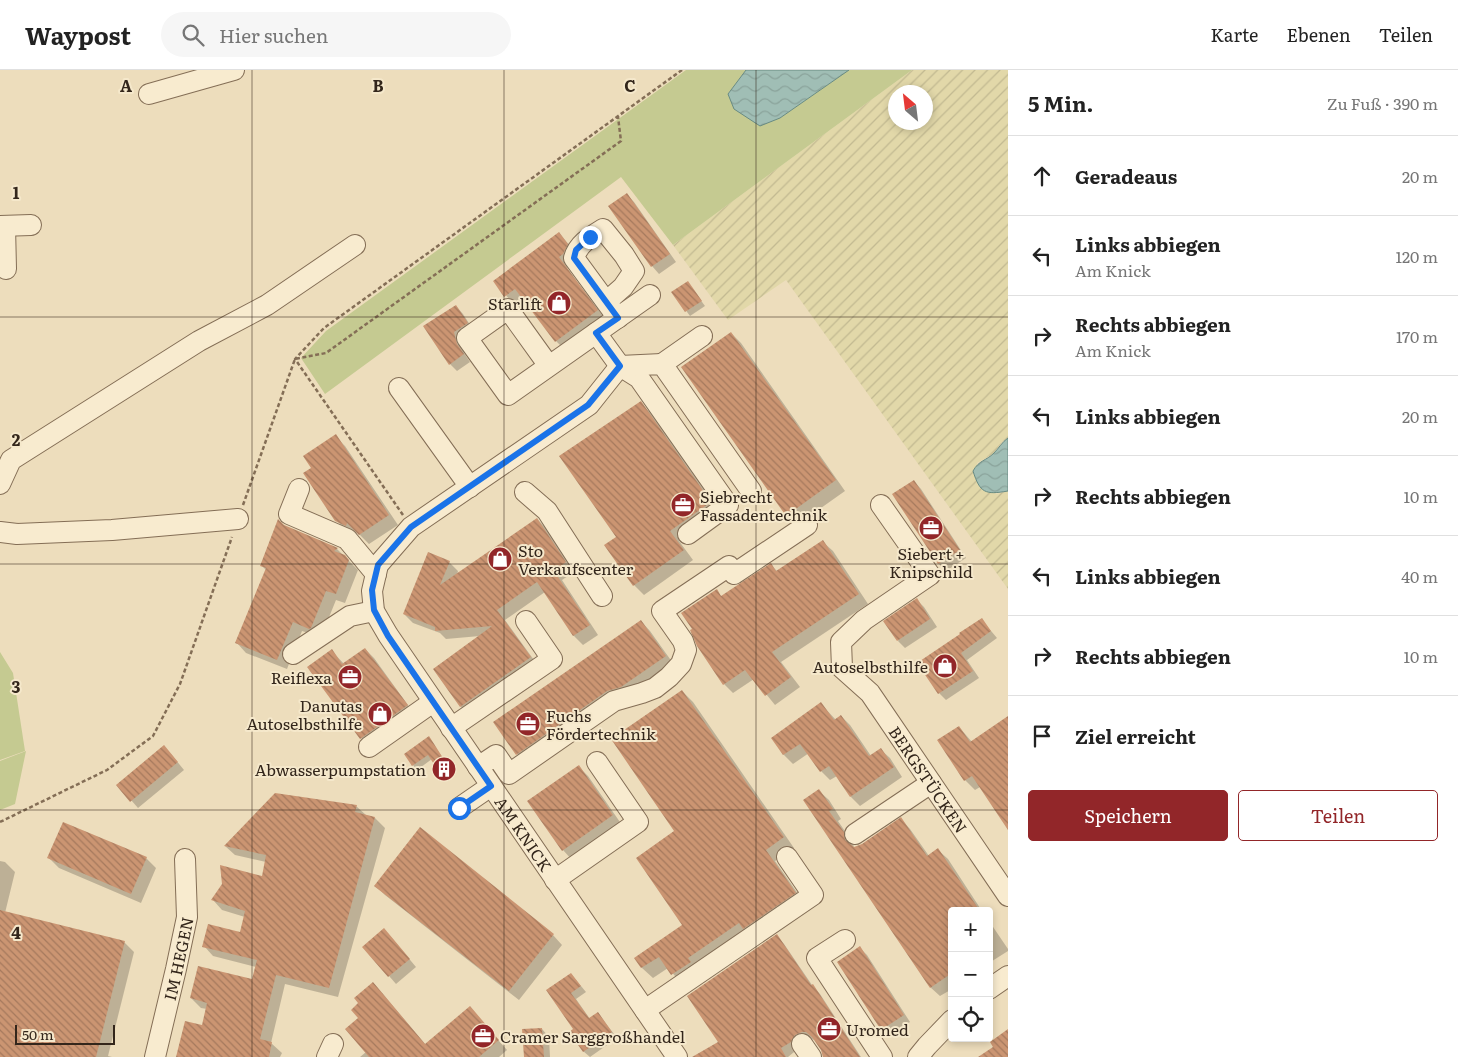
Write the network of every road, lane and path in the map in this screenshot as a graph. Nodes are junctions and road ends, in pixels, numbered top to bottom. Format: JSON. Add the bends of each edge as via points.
{"nodes":[{"id":1,"x":234,"y":70,"type":"edge"},
{"id":2,"x":682,"y":70,"type":"edge"},
{"id":3,"x":149,"y":94,"type":"dead end"},
{"id":4,"x":618,"y":117,"type":"junction"},
{"id":5,"x":31,"y":225,"type":"dead end"},
{"id":6,"x":2,"y":226,"type":"edge"},
{"id":7,"x":355,"y":245,"type":"dead end"},
{"id":8,"x":6,"y":269,"type":"dead end"},
{"id":9,"x":650,"y":295,"type":"dead end"},
{"id":10,"x":596,"y":333,"type":"junction"},
{"id":11,"x":702,"y":336,"type":"dead end"},
{"id":12,"x":295,"y":359,"type":"junction"},
{"id":13,"x":662,"y":364,"type":"junction"},
{"id":14,"x":549,"y":366,"type":"dead end"},
{"id":15,"x":620,"y":366,"type":"junction"},
{"id":16,"x":398,"y":388,"type":"dead end"},
{"id":17,"x":0,"y":484,"type":"edge"},
{"id":18,"x":470,"y":487,"type":"junction"},
{"id":19,"x":299,"y":488,"type":"dead end"},
{"id":20,"x":751,"y":491,"type":"dead end"},
{"id":21,"x":525,"y":492,"type":"dead end"},
{"id":22,"x":881,"y":505,"type":"dead end"},
{"id":23,"x":238,"y":518,"type":"junction"},
{"id":24,"x":807,"y":525,"type":"dead end"},
{"id":25,"x":411,"y":527,"type":"junction"},
{"id":26,"x":0,"y":532,"type":"edge"},
{"id":27,"x":688,"y":534,"type":"dead end"},
{"id":28,"x":376,"y":574,"type":"junction"},
{"id":29,"x":602,"y":596,"type":"dead end"},
{"id":30,"x":374,"y":610,"type":"junction"},
{"id":31,"x":526,"y":621,"type":"dead end"},
{"id":32,"x":293,"y":654,"type":"dead end"},
{"id":33,"x":433,"y":702,"type":"junction"},
{"id":34,"x":451,"y":728,"type":"junction"},
{"id":35,"x":369,"y":747,"type":"dead end"},
{"id":36,"x":597,"y":762,"type":"dead end"},
{"id":37,"x":478,"y":767,"type":"junction"},
{"id":38,"x":931,"y":783,"type":"junction"},
{"id":39,"x":491,"y":786,"type":"junction"},
{"id":40,"x":459,"y":808,"type":"dead end"},
{"id":41,"x":0,"y":822,"type":"edge"},
{"id":42,"x":855,"y":834,"type":"dead end"},
{"id":43,"x":787,"y":857,"type":"dead end"},
{"id":44,"x":185,"y":859,"type":"dead end"},
{"id":45,"x":555,"y":880,"type":"junction"},
{"id":46,"x":1008,"y":896,"type":"edge"},
{"id":47,"x":845,"y":940,"type":"dead end"},
{"id":48,"x":1008,"y":976,"type":"edge"},
{"id":49,"x":993,"y":987,"type":"edge"},
{"id":50,"x":645,"y":1010,"type":"junction"},
{"id":51,"x":948,"y":1024,"type":"edge"},
{"id":52,"x":155,"y":1057,"type":"edge"},
{"id":53,"x":677,"y":1057,"type":"edge"},
{"id":54,"x":882,"y":1057,"type":"edge"},
{"id":55,"x":918,"y":1057,"type":"edge"}],
"edges":[{"from":1,"to":3,"type":"street"},
{"from":2,"to":4,"type":"path"},
{"from":4,"to":12,"type":"path","via":[[324,328]]},
{"from":4,"to":12,"type":"path","via":[[621,141],[326,353]]},
{"from":5,"to":6,"type":"street"},
{"from":6,"to":8,"type":"street"},
{"from":7,"to":17,"type":"street","via":[[267,305],[199,341],[11,460]]},
{"from":9,"to":10,"type":"street","via":[[612,310]]},
{"from":10,"to":14,"type":"street"},
{"from":10,"to":15,"type":"street"},
{"from":11,"to":13,"type":"street"},
{"from":12,"to":23,"type":"path"},
{"from":12,"to":25,"type":"path"},
{"from":13,"to":15,"type":"street"},
{"from":13,"to":20,"type":"street"},
{"from":15,"to":18,"type":"street","name":"AM KNICK","via":[[588,405]]},
{"from":15,"to":27,"type":"street","via":[[639,378],[728,505]]},
{"from":16,"to":18,"type":"street"},
{"from":18,"to":25,"type":"street","name":"AM KNICK"},
{"from":19,"to":28,"type":"street","via":[[289,514],[347,539]]},
{"from":21,"to":29,"type":"street","via":[[547,511]]},
{"from":22,"to":38,"type":"street","name":"BERGSTÜCKEN","via":[[930,575],[864,620],[841,642],[842,668],[870,693]]},
{"from":23,"to":26,"type":"street","via":[[112,530]]},
{"from":23,"to":41,"type":"path","via":[[180,684],[152,736],[107,770]]},
{"from":24,"to":37,"type":"street","via":[[734,574],[729,566],[662,611],[686,650],[681,664],[655,688],[614,701],[509,774],[496,754]]},
{"from":25,"to":28,"type":"street","name":"AM KNICK","via":[[378,565]]},
{"from":28,"to":30,"type":"street","name":"AM KNICK","via":[[372,590]]},
{"from":30,"to":32,"type":"street","via":[[350,616]]},
{"from":30,"to":33,"type":"street","name":"AM KNICK"},
{"from":31,"to":34,"type":"street","via":[[552,659]]},
{"from":33,"to":34,"type":"street","name":"AM KNICK"},
{"from":33,"to":35,"type":"street"},
{"from":34,"to":37,"type":"street","name":"AM KNICK"},
{"from":36,"to":45,"type":"street","via":[[645,817]]},
{"from":37,"to":39,"type":"street","name":"AM KNICK"},
{"from":38,"to":42,"type":"street"},
{"from":38,"to":46,"type":"street","name":"BERGSTÜCKEN"},
{"from":39,"to":40,"type":"street"},
{"from":39,"to":45,"type":"street","name":"AM KNICK"},
{"from":43,"to":50,"type":"street","via":[[813,895]]},
{"from":44,"to":52,"type":"street","name":"IM HEGEN","via":[[187,917]]},
{"from":45,"to":50,"type":"street","name":"AM KNICK"},
{"from":47,"to":54,"type":"street","via":[[818,958]]},
{"from":48,"to":49,"type":"street"},
{"from":50,"to":53,"type":"street","name":"AM KNICK"},
{"from":51,"to":55,"type":"street"}]}
